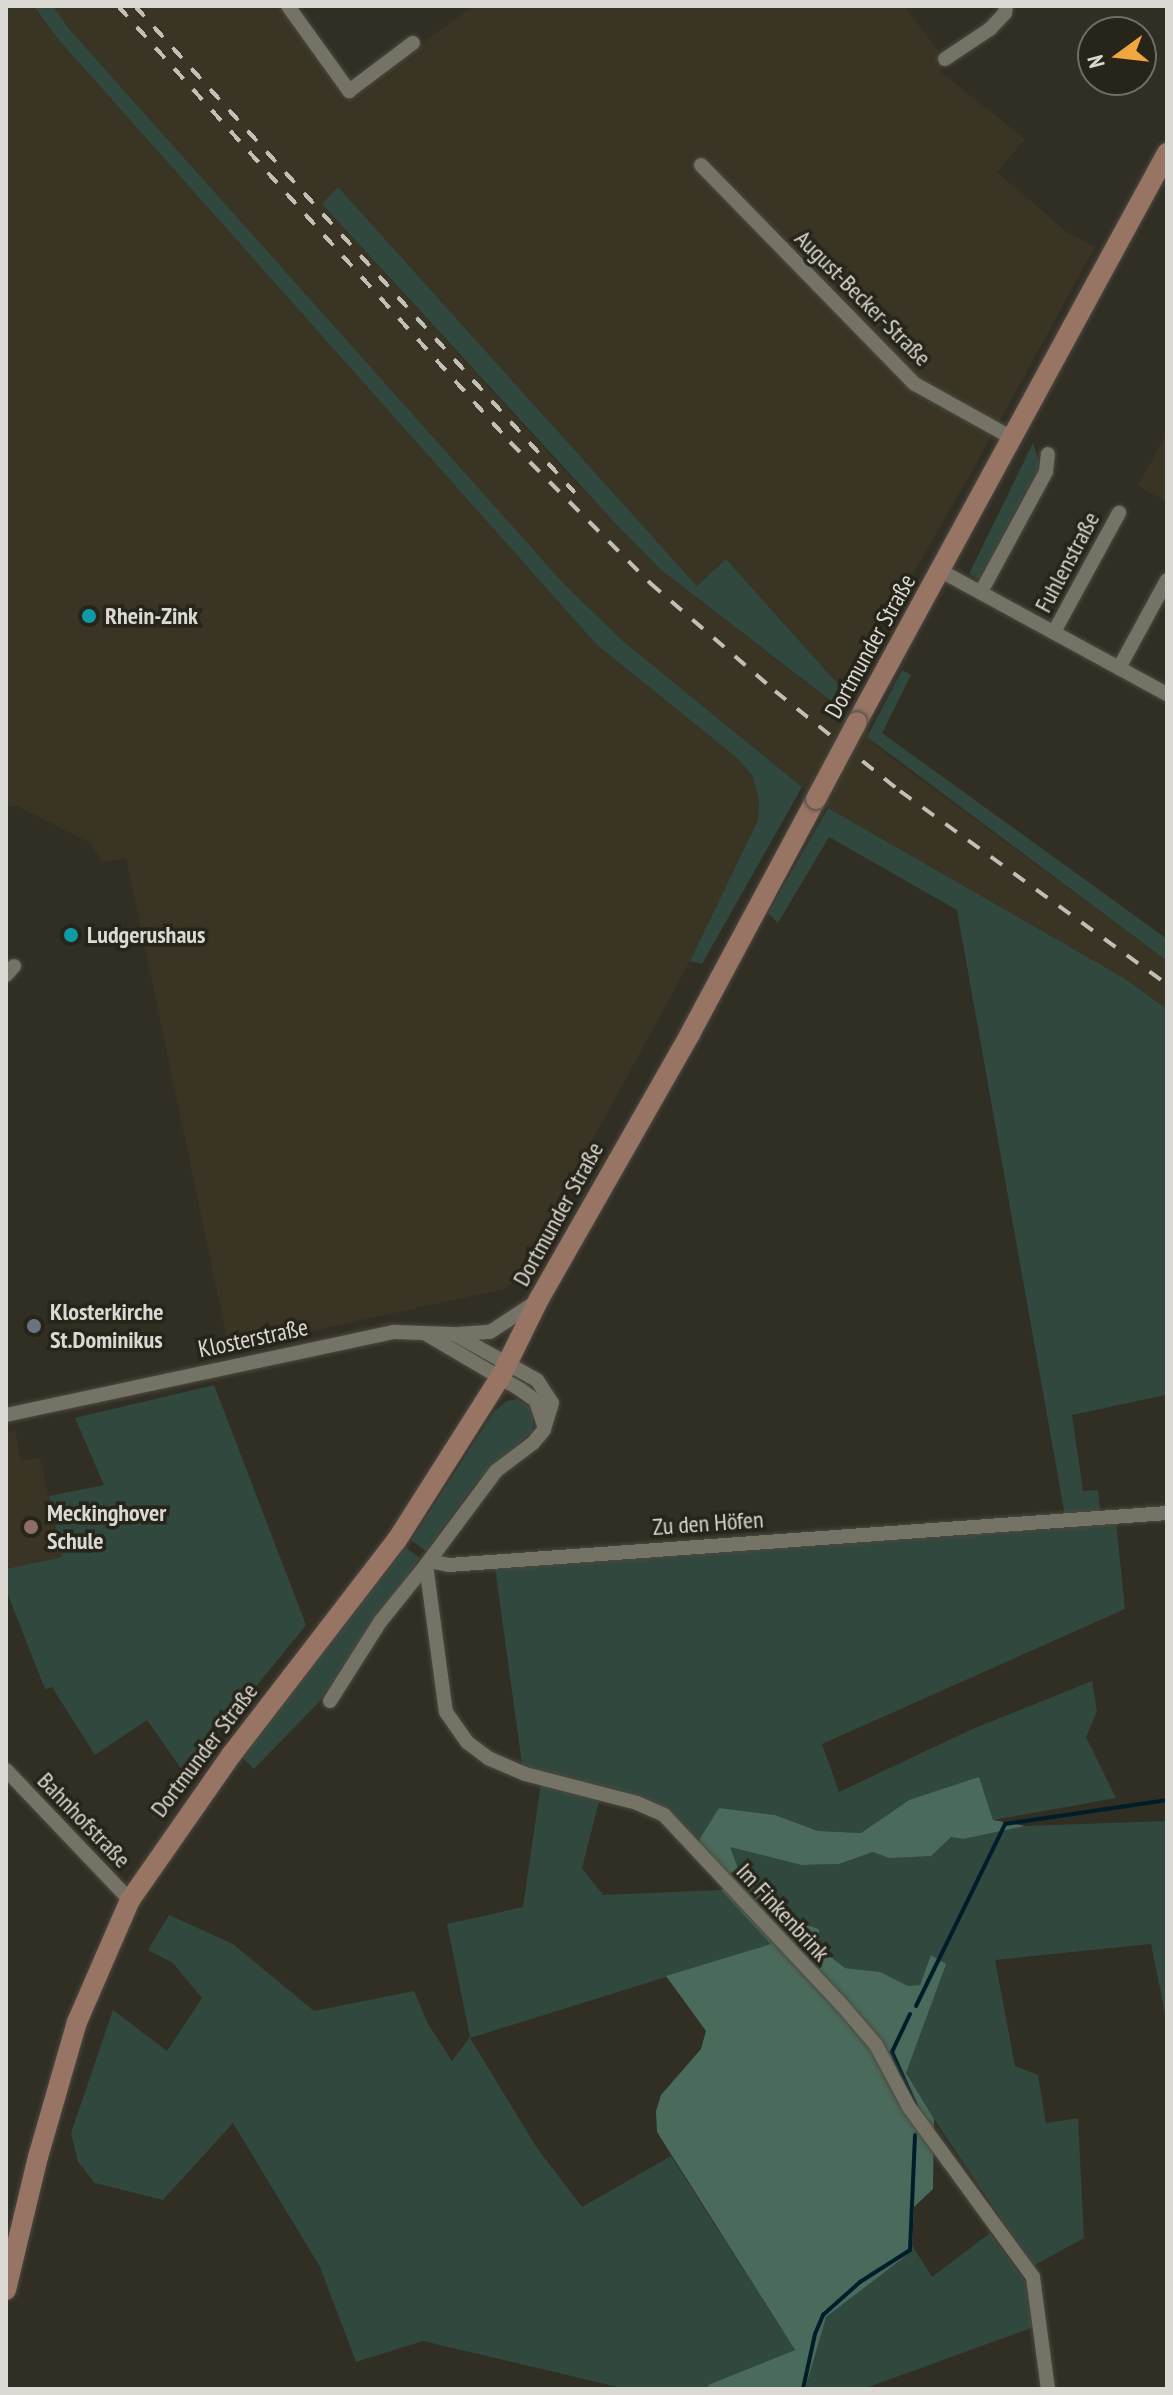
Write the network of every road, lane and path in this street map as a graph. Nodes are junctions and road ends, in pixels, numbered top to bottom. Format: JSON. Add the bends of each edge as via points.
{"nodes":[{"id":1,"x":288,"y":6,"type":"edge"},
{"id":2,"x":1006,"y":6,"type":"edge"},
{"id":3,"x":413,"y":43,"type":"dead end"},
{"id":4,"x":945,"y":59,"type":"dead end"},
{"id":5,"x":1167,"y":153,"type":"edge"},
{"id":6,"x":701,"y":165,"type":"dead end"},
{"id":7,"x":1012,"y":438,"type":"junction"},
{"id":8,"x":1048,"y":454,"type":"dead end"},
{"id":9,"x":1119,"y":513,"type":"dead end"},
{"id":10,"x":941,"y":571,"type":"junction"},
{"id":11,"x":1167,"y":580,"type":"edge"},
{"id":12,"x":981,"y":592,"type":"junction"},
{"id":13,"x":1054,"y":632,"type":"junction"},
{"id":14,"x":1119,"y":668,"type":"junction"},
{"id":15,"x":1167,"y":694,"type":"edge"},
{"id":16,"x":539,"y":1299,"type":"junction"},
{"id":17,"x":426,"y":1334,"type":"junction"},
{"id":18,"x":454,"y":1334,"type":"junction"},
{"id":19,"x":503,"y":1371,"type":"junction"},
{"id":20,"x":6,"y":1415,"type":"edge"},
{"id":21,"x":1167,"y":1513,"type":"edge"},
{"id":22,"x":427,"y":1563,"type":"junction"},
{"id":23,"x":330,"y":1701,"type":"dead end"},
{"id":24,"x":6,"y":1770,"type":"edge"},
{"id":25,"x":130,"y":1900,"type":"junction"},
{"id":26,"x":6,"y":2290,"type":"edge"},
{"id":27,"x":1048,"y":2389,"type":"edge"}],
"edges":[{"from":1,"to":3,"type":"street","via":[[349,91]]},
{"from":2,"to":4,"type":"street","via":[[990,29]]},
{"from":5,"to":7,"type":"main road","name":"Dortmunder Straße"},
{"from":6,"to":7,"type":"street","name":"August-Becker-Straße","via":[[915,384]]},
{"from":7,"to":10,"type":"main road","name":"Dortmunder Straße"},
{"from":8,"to":12,"type":"street","via":[[1046,472]]},
{"from":9,"to":13,"type":"street","name":"Fuhlenstraße"},
{"from":10,"to":12,"type":"street","name":"Fuhlenstraße"},
{"from":10,"to":16,"type":"main road","name":"Dortmunder Straße","bridge":true,"via":[[690,1034]]},
{"from":11,"to":14,"type":"street"},
{"from":12,"to":13,"type":"street","name":"Fuhlenstraße"},
{"from":13,"to":14,"type":"street","name":"Fuhlenstraße"},
{"from":14,"to":15,"type":"street","name":"Fuhlenstraße"},
{"from":16,"to":18,"type":"street","via":[[490,1332]]},
{"from":16,"to":19,"type":"main road","name":"Dortmunder Straße"},
{"from":17,"to":18,"type":"street"},
{"from":17,"to":19,"type":"street","name":"Klosterstraße"},
{"from":17,"to":20,"type":"street","name":"Klosterstraße","via":[[370,1336]]},
{"from":18,"to":19,"type":"street"},
{"from":19,"to":22,"type":"street","via":[[537,1380],[552,1403],[544,1430],[496,1471]]},
{"from":19,"to":25,"type":"main road","name":"Dortmunder Straße","via":[[397,1540],[189,1812]]},
{"from":21,"to":22,"type":"street","name":"Zu den Höfen"},
{"from":22,"to":23,"type":"street","via":[[380,1622]]},
{"from":22,"to":27,"type":"street","name":"Im Finkenbrink","via":[[442,1698],[467,1742],[525,1774],[664,1815],[841,2004],[876,2045],[909,2107],[1033,2277]]},
{"from":24,"to":25,"type":"street","name":"Bahnhofstraße"},
{"from":25,"to":26,"type":"main road","name":"Dortmunder Straße","via":[[77,2022]]}]}
